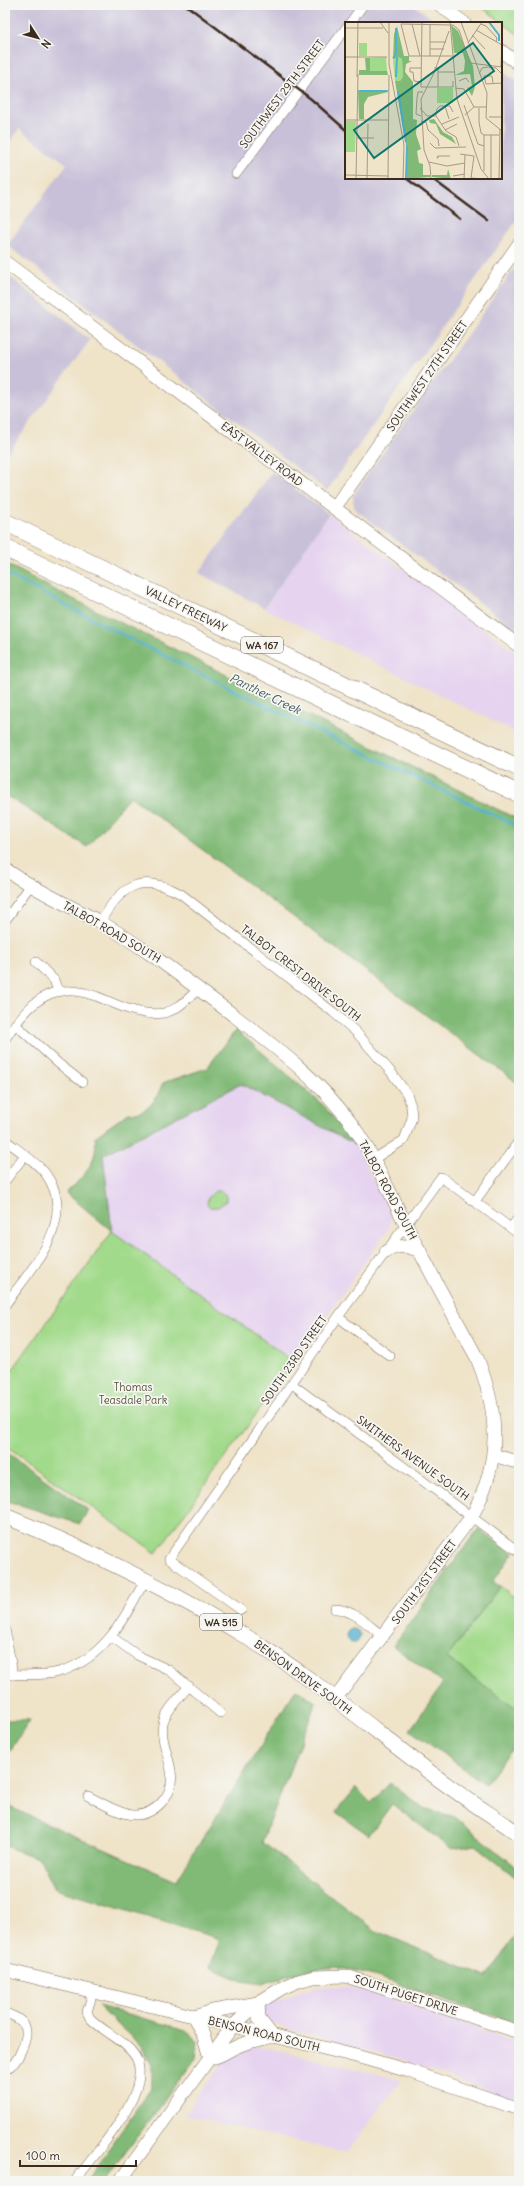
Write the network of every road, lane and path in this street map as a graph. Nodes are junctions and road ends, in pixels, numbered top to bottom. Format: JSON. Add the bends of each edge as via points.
{"nodes":[{"id":1,"x":363,"y":5,"type":"edge"},
{"id":2,"x":440,"y":5,"type":"edge"},
{"id":3,"x":351,"y":22,"type":"edge"},
{"id":4,"x":463,"y":22,"type":"edge"},
{"id":5,"x":345,"y":29,"type":"edge"},
{"id":6,"x":502,"y":52,"type":"edge"},
{"id":7,"x":519,"y":64,"type":"edge"},
{"id":8,"x":236,"y":174,"type":"dead end"},
{"id":9,"x":519,"y":244,"type":"edge"},
{"id":10,"x":5,"y":262,"type":"edge"},
{"id":11,"x":335,"y":507,"type":"junction"},
{"id":12,"x":5,"y":522,"type":"edge"},
{"id":13,"x":5,"y":548,"type":"edge"},
{"id":14,"x":519,"y":646,"type":"edge"},
{"id":15,"x":519,"y":768,"type":"edge"},
{"id":16,"x":519,"y":794,"type":"edge"},
{"id":17,"x":5,"y":869,"type":"edge"},
{"id":18,"x":30,"y":886,"type":"junction"},
{"id":19,"x":5,"y":921,"type":"edge"},
{"id":20,"x":100,"y":922,"type":"junction"},
{"id":21,"x":36,"y":962,"type":"dead end"},
{"id":22,"x":199,"y":989,"type":"junction"},
{"id":23,"x":58,"y":991,"type":"junction"},
{"id":24,"x":14,"y":1024,"type":"junction"},
{"id":25,"x":5,"y":1039,"type":"edge"},
{"id":26,"x":82,"y":1082,"type":"dead end"},
{"id":27,"x":5,"y":1140,"type":"edge"},
{"id":28,"x":519,"y":1141,"type":"edge"},
{"id":29,"x":25,"y":1155,"type":"junction"},
{"id":30,"x":374,"y":1159,"type":"junction"},
{"id":31,"x":5,"y":1181,"type":"edge"},
{"id":32,"x":475,"y":1201,"type":"junction"},
{"id":33,"x":519,"y":1216,"type":"edge"},
{"id":34,"x":406,"y":1225,"type":"junction"},
{"id":35,"x":511,"y":1228,"type":"junction"},
{"id":36,"x":519,"y":1234,"type":"edge"},
{"id":37,"x":420,"y":1251,"type":"junction"},
{"id":38,"x":386,"y":1252,"type":"junction"},
{"id":39,"x":5,"y":1305,"type":"edge"},
{"id":40,"x":338,"y":1317,"type":"junction"},
{"id":41,"x":390,"y":1356,"type":"dead end"},
{"id":42,"x":292,"y":1384,"type":"junction"},
{"id":43,"x":494,"y":1454,"type":"junction"},
{"id":44,"x":519,"y":1463,"type":"edge"},
{"id":45,"x":5,"y":1516,"type":"edge"},
{"id":46,"x":472,"y":1516,"type":"junction"},
{"id":47,"x":519,"y":1552,"type":"edge"},
{"id":48,"x":146,"y":1580,"type":"junction"},
{"id":49,"x":334,"y":1609,"type":"dead end"},
{"id":50,"x":241,"y":1610,"type":"dead end"},
{"id":51,"x":5,"y":1630,"type":"edge"},
{"id":52,"x":383,"y":1636,"type":"junction"},
{"id":53,"x":112,"y":1637,"type":"junction"},
{"id":54,"x":9,"y":1675,"type":"edge"},
{"id":55,"x":189,"y":1686,"type":"junction"},
{"id":56,"x":335,"y":1699,"type":"junction"},
{"id":57,"x":220,"y":1713,"type":"dead end"},
{"id":58,"x":88,"y":1796,"type":"dead end"},
{"id":59,"x":519,"y":1834,"type":"edge"},
{"id":60,"x":5,"y":1970,"type":"edge"},
{"id":61,"x":93,"y":1992,"type":"junction"},
{"id":62,"x":258,"y":2003,"type":"junction"},
{"id":63,"x":5,"y":2013,"type":"edge"},
{"id":64,"x":194,"y":2017,"type":"junction"},
{"id":65,"x":232,"y":2027,"type":"junction"},
{"id":66,"x":519,"y":2032,"type":"edge"},
{"id":67,"x":273,"y":2037,"type":"junction"},
{"id":68,"x":210,"y":2058,"type":"junction"},
{"id":69,"x":5,"y":2070,"type":"edge"},
{"id":70,"x":519,"y":2109,"type":"edge"},
{"id":71,"x":75,"y":2181,"type":"edge"},
{"id":72,"x":120,"y":2181,"type":"edge"}],
"edges":[{"from":1,"to":3,"type":"street"},
{"from":2,"to":4,"type":"street"},
{"from":5,"to":8,"type":"street","name":"SOUTHWEST 29TH STREET"},
{"from":6,"to":7,"type":"street"},
{"from":9,"to":11,"type":"street","name":"SOUTHWEST 27TH STREET"},
{"from":10,"to":11,"type":"street","name":"EAST VALLEY ROAD"},
{"from":11,"to":14,"type":"street","name":"EAST VALLEY ROAD"},
{"from":12,"to":15,"type":"highway","name":"VALLEY FREEWAY","number":"WA 167"},
{"from":13,"to":16,"type":"highway","name":"VALLEY FREEWAY","number":"WA 167"},
{"from":17,"to":18,"type":"street","name":"TALBOT ROAD SOUTH"},
{"from":18,"to":19,"type":"street"},
{"from":18,"to":20,"type":"street","name":"TALBOT ROAD SOUTH"},
{"from":20,"to":22,"type":"street","name":"TALBOT ROAD SOUTH","via":[[155,956]]},
{"from":20,"to":30,"type":"street","name":"TALBOT CREST DRIVE SOUTH","via":[[120,893],[132,886],[145,883],[169,888],[187,899],[356,1032],[391,1072],[407,1094],[411,1106],[412,1118],[404,1140]]},
{"from":21,"to":23,"type":"street","via":[[54,980]]},
{"from":22,"to":23,"type":"street","via":[[177,1008],[164,1013],[150,1014],[123,1008],[96,995]]},
{"from":22,"to":30,"type":"street","name":"TALBOT ROAD SOUTH","via":[[308,1076],[353,1126]]},
{"from":23,"to":24,"type":"street","via":[[28,1007]]},
{"from":24,"to":25,"type":"street"},
{"from":24,"to":26,"type":"street"},
{"from":27,"to":29,"type":"street"},
{"from":28,"to":32,"type":"street"},
{"from":29,"to":31,"type":"street"},
{"from":29,"to":39,"type":"street","via":[[44,1173],[54,1192],[57,1204],[54,1230],[44,1253]]},
{"from":30,"to":34,"type":"street","name":"TALBOT ROAD SOUTH"},
{"from":32,"to":34,"type":"street","name":"SOUTH 23RD STREET","via":[[441,1176]]},
{"from":32,"to":35,"type":"street"},
{"from":33,"to":35,"type":"street"},
{"from":34,"to":37,"type":"street","name":"TALBOT ROAD SOUTH"},
{"from":34,"to":38,"type":"street","name":"SOUTH 23RD STREET"},
{"from":35,"to":36,"type":"street"},
{"from":37,"to":38,"type":"street","via":[[406,1246],[394,1247]]},
{"from":37,"to":43,"type":"street","name":"TALBOT ROAD SOUTH","via":[[486,1379],[495,1420]]},
{"from":38,"to":40,"type":"street","name":"SOUTH 23RD STREET"},
{"from":40,"to":41,"type":"street"},
{"from":40,"to":42,"type":"street","name":"SOUTH 23RD STREET"},
{"from":42,"to":46,"type":"street","name":"SMITHERS AVENUE SOUTH"},
{"from":42,"to":50,"type":"street","name":"SOUTH 23RD STREET","via":[[169,1559]]},
{"from":43,"to":44,"type":"street"},
{"from":43,"to":46,"type":"street","name":"SOUTH 21ST STREET","via":[[488,1480]]},
{"from":45,"to":48,"type":"main road","name":"BENSON DRIVE SOUTH","number":"WA 515"},
{"from":46,"to":47,"type":"street","name":"SMITHERS AVENUE SOUTH"},
{"from":46,"to":52,"type":"street","name":"SOUTH 21ST STREET"},
{"from":48,"to":53,"type":"street"},
{"from":48,"to":56,"type":"main road","name":"BENSON DRIVE SOUTH","number":"WA 515","via":[[246,1636]]},
{"from":49,"to":52,"type":"street","via":[[352,1613]]},
{"from":51,"to":54,"type":"street"},
{"from":52,"to":56,"type":"street","name":"SOUTH 21ST STREET"},
{"from":53,"to":54,"type":"street","via":[[86,1659],[70,1668],[53,1673]]},
{"from":53,"to":55,"type":"street","via":[[137,1655],[169,1670]]},
{"from":55,"to":57,"type":"street"},
{"from":55,"to":58,"type":"street","via":[[163,1721],[163,1735],[172,1783],[164,1800],[150,1813],[133,1816]]},
{"from":56,"to":59,"type":"main road","name":"BENSON DRIVE SOUTH","number":"WA 515","via":[[432,1774]]},
{"from":60,"to":61,"type":"street","name":"BENSON ROAD SOUTH"},
{"from":61,"to":64,"type":"street","name":"BENSON ROAD SOUTH"},
{"from":61,"to":71,"type":"street","via":[[87,2012],[90,2018],[135,2056],[140,2070],[137,2086],[128,2106],[98,2153]]},
{"from":62,"to":64,"type":"street"},
{"from":62,"to":65,"type":"street","name":"SOUTH PUGET DRIVE"},
{"from":62,"to":66,"type":"street","name":"SOUTH PUGET DRIVE","via":[[298,1981],[314,1977],[346,1976]]},
{"from":62,"to":67,"type":"street","via":[[259,2019]]},
{"from":63,"to":69,"type":"street","via":[[22,2022],[27,2035],[17,2060]]},
{"from":64,"to":65,"type":"street","name":"BENSON ROAD SOUTH"},
{"from":64,"to":68,"type":"street","via":[[204,2037]]},
{"from":65,"to":67,"type":"street","name":"BENSON ROAD SOUTH"},
{"from":65,"to":68,"type":"street","name":"SOUTH PUGET DRIVE"},
{"from":67,"to":68,"type":"street","via":[[245,2043],[221,2057]]},
{"from":67,"to":70,"type":"street","name":"BENSON ROAD SOUTH","via":[[409,2071]]},
{"from":68,"to":72,"type":"street","name":"SOUTH PUGET DRIVE"}]}
